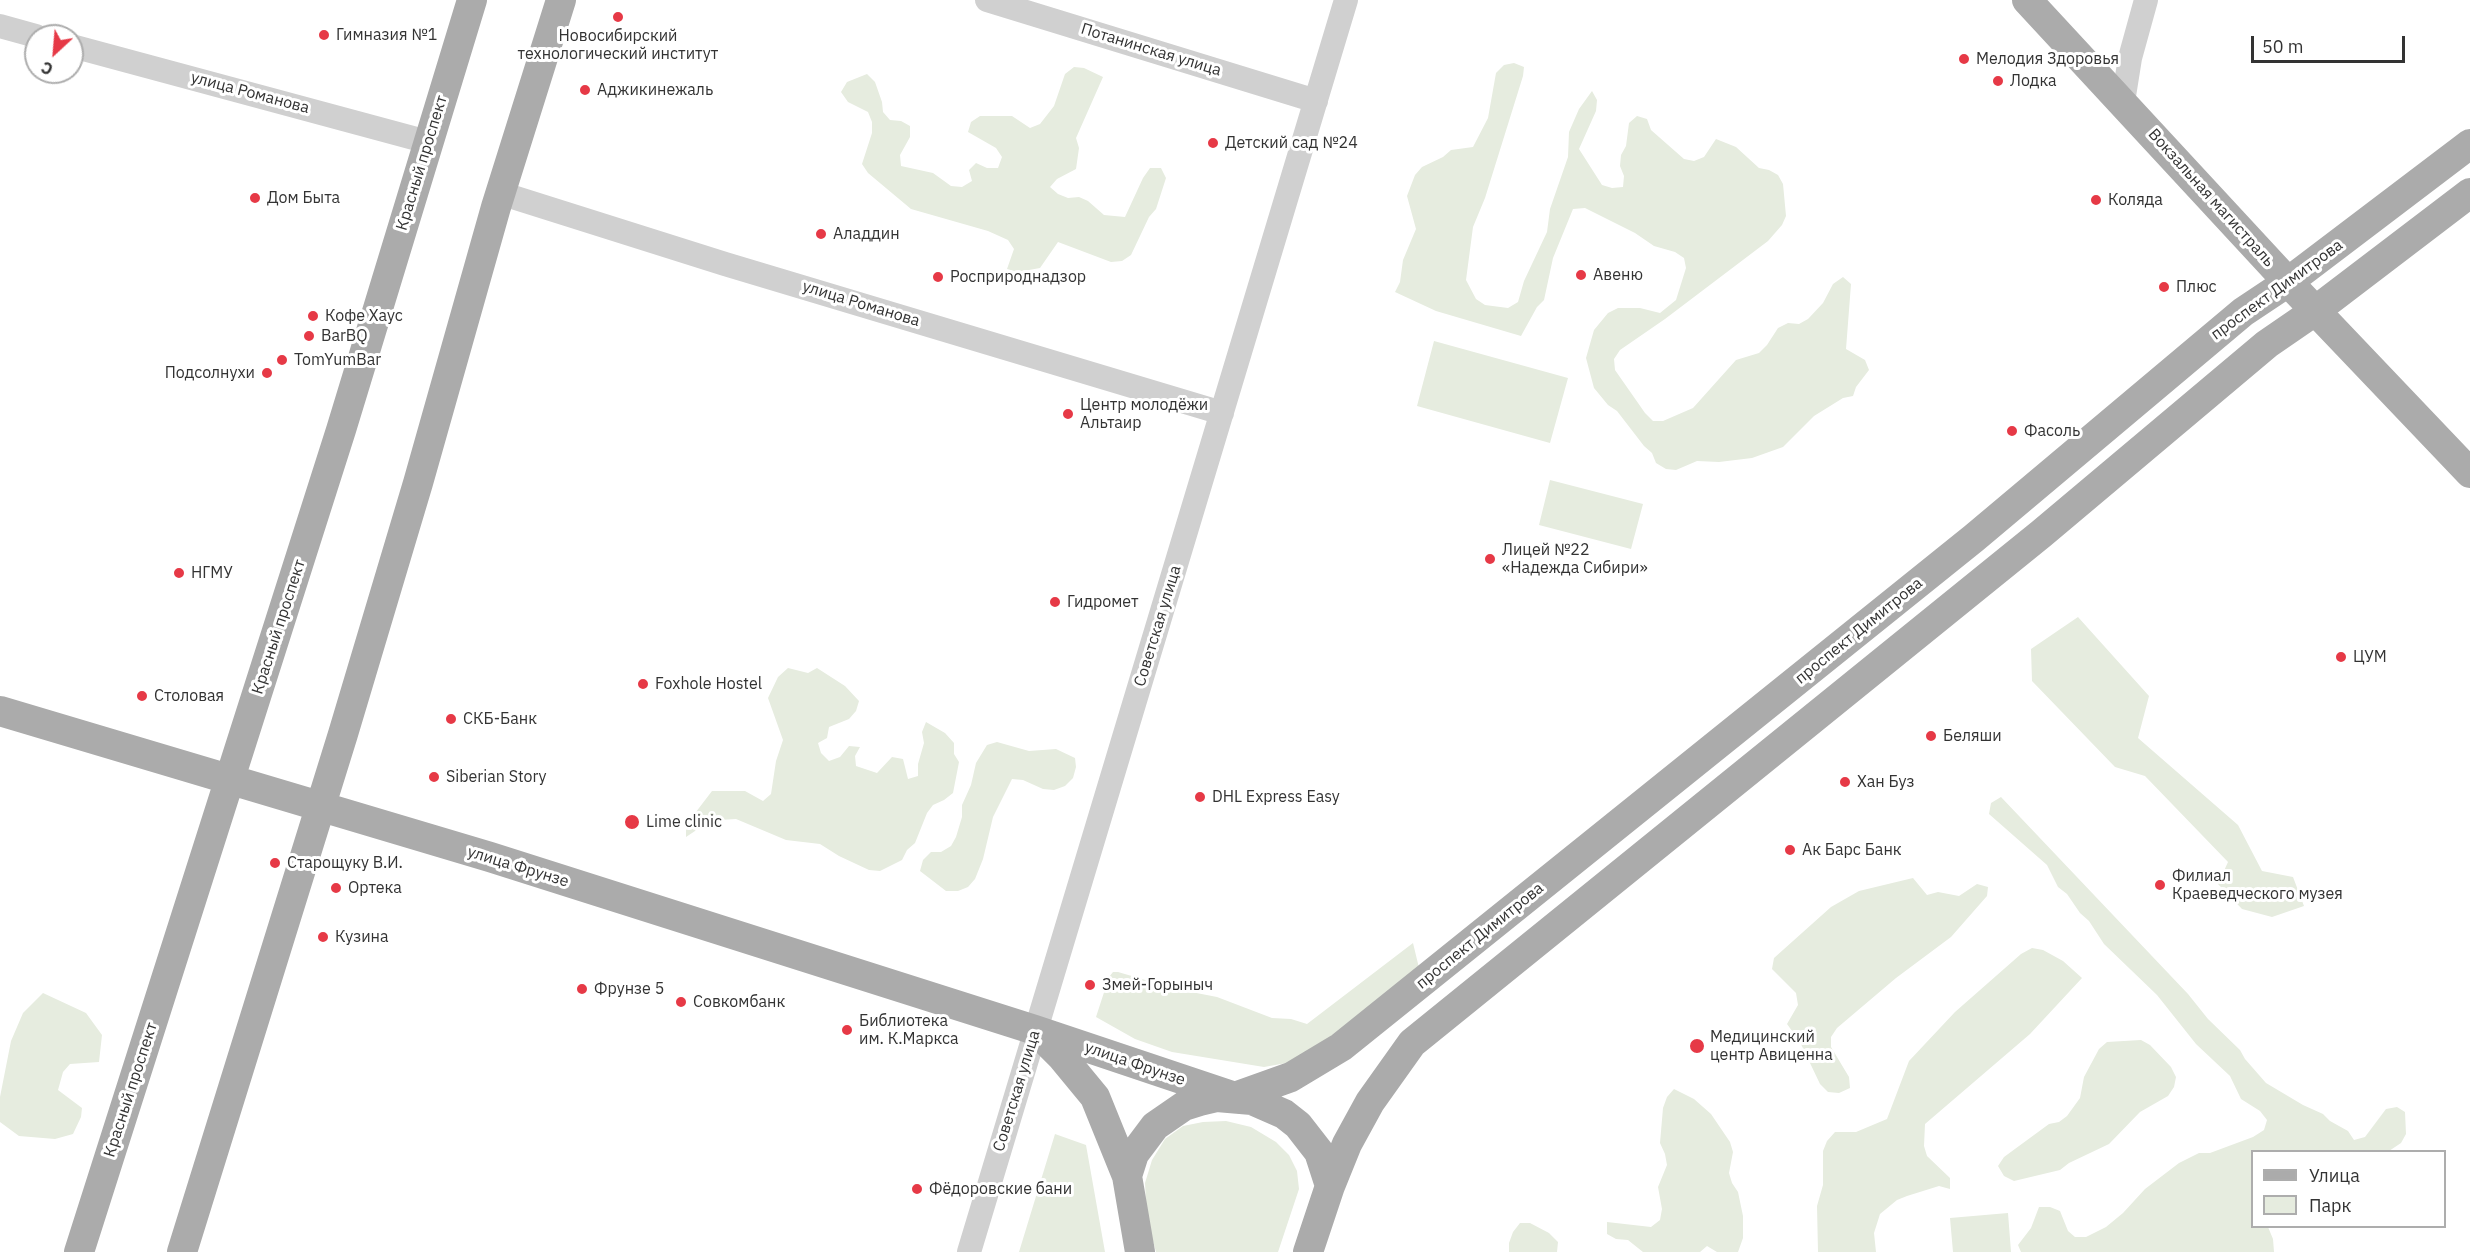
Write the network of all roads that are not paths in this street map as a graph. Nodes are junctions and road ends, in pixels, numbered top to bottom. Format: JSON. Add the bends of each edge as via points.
{"nodes":[{"id":1,"x":472,"y":0,"type":"edge"},
{"id":2,"x":561,"y":0,"type":"edge"},
{"id":3,"x":987,"y":0,"type":"edge"},
{"id":4,"x":1346,"y":0,"type":"edge"},
{"id":5,"x":2026,"y":0,"type":"edge"},
{"id":6,"x":2146,"y":0,"type":"edge"},
{"id":7,"x":0,"y":26,"type":"edge"},
{"id":8,"x":24,"y":33,"type":"edge"},
{"id":9,"x":84,"y":49,"type":"edge"},
{"id":10,"x":1316,"y":101,"type":"junction"},
{"id":11,"x":2123,"y":102,"type":"junction"},
{"id":12,"x":428,"y":142,"type":"junction"},
{"id":13,"x":2470,"y":144,"type":"edge"},
{"id":14,"x":500,"y":193,"type":"junction"},
{"id":15,"x":2470,"y":193,"type":"edge"},
{"id":16,"x":2288,"y":282,"type":"junction"},
{"id":17,"x":2315,"y":311,"type":"junction"},
{"id":18,"x":1222,"y":413,"type":"junction"},
{"id":19,"x":2470,"y":473,"type":"edge"},
{"id":20,"x":0,"y":711,"type":"edge"},
{"id":21,"x":229,"y":780,"type":"junction"},
{"id":22,"x":320,"y":806,"type":"junction"},
{"id":23,"x":1035,"y":1030,"type":"junction"},
{"id":24,"x":1235,"y":1097,"type":"junction"},
{"id":25,"x":1127,"y":1176,"type":"junction"},
{"id":26,"x":1330,"y":1186,"type":"junction"},
{"id":27,"x":79,"y":1252,"type":"edge"},
{"id":28,"x":182,"y":1252,"type":"edge"},
{"id":29,"x":969,"y":1252,"type":"edge"},
{"id":30,"x":1139,"y":1252,"type":"edge"},
{"id":31,"x":1308,"y":1252,"type":"edge"}],
"edges":[{"from":1,"to":12,"type":"main road","name":"Красный проспект"},
{"from":2,"to":14,"type":"main road"},
{"from":3,"to":10,"type":"street","name":"Потанинская улица"},
{"from":4,"to":10,"type":"street","name":"Советская улица"},
{"from":5,"to":11,"type":"main road","name":"Вокзальная магистраль"},
{"from":6,"to":11,"type":"street"},
{"from":7,"to":8,"type":"street"},
{"from":9,"to":12,"type":"street","name":"улица Романова"},
{"from":10,"to":18,"type":"street","name":"Советская улица"},
{"from":11,"to":16,"type":"main road","name":"Вокзальная магистраль"},
{"from":12,"to":21,"type":"main road","name":"Красный проспект"},
{"from":13,"to":16,"type":"main road","name":"проспект Димитрова"},
{"from":14,"to":18,"type":"street","name":"улица Романова"},
{"from":14,"to":22,"type":"main road","via":[[414,499]]},
{"from":15,"to":17,"type":"main road"},
{"from":16,"to":17,"type":"main road","name":"Вокзальная магистраль"},
{"from":16,"to":24,"type":"main road","name":"проспект Димитрова","via":[[2243,312],[1974,538],[1341,1047],[1291,1077]]},
{"from":17,"to":19,"type":"main road","name":"Вокзальная магистраль"},
{"from":17,"to":26,"type":"main road","via":[[2267,344],[2041,534],[1412,1043],[1370,1102]]},
{"from":18,"to":23,"type":"street","name":"Советская улица"},
{"from":20,"to":21,"type":"main road","name":"улица Фрунзе"},
{"from":21,"to":22,"type":"main road","name":"улица Фрунзе"},
{"from":21,"to":27,"type":"main road","name":"Красный проспект"},
{"from":22,"to":23,"type":"main road","name":"улица Фрунзе"},
{"from":22,"to":28,"type":"main road"},
{"from":23,"to":24,"type":"main road","name":"улица Фрунзе"},
{"from":23,"to":25,"type":"main road","name":"улица Фрунзе","via":[[1095,1097]]},
{"from":23,"to":29,"type":"street","name":"Советская улица"},
{"from":24,"to":25,"type":"main road","via":[[1200,1101],[1169,1115],[1144,1139]]},
{"from":24,"to":26,"type":"main road","name":"улица Фрунзе","via":[[1268,1106],[1298,1125],[1319,1152]]},
{"from":25,"to":30,"type":"main road","name":"улица Фрунзе"},
{"from":26,"to":31,"type":"main road"}]}
